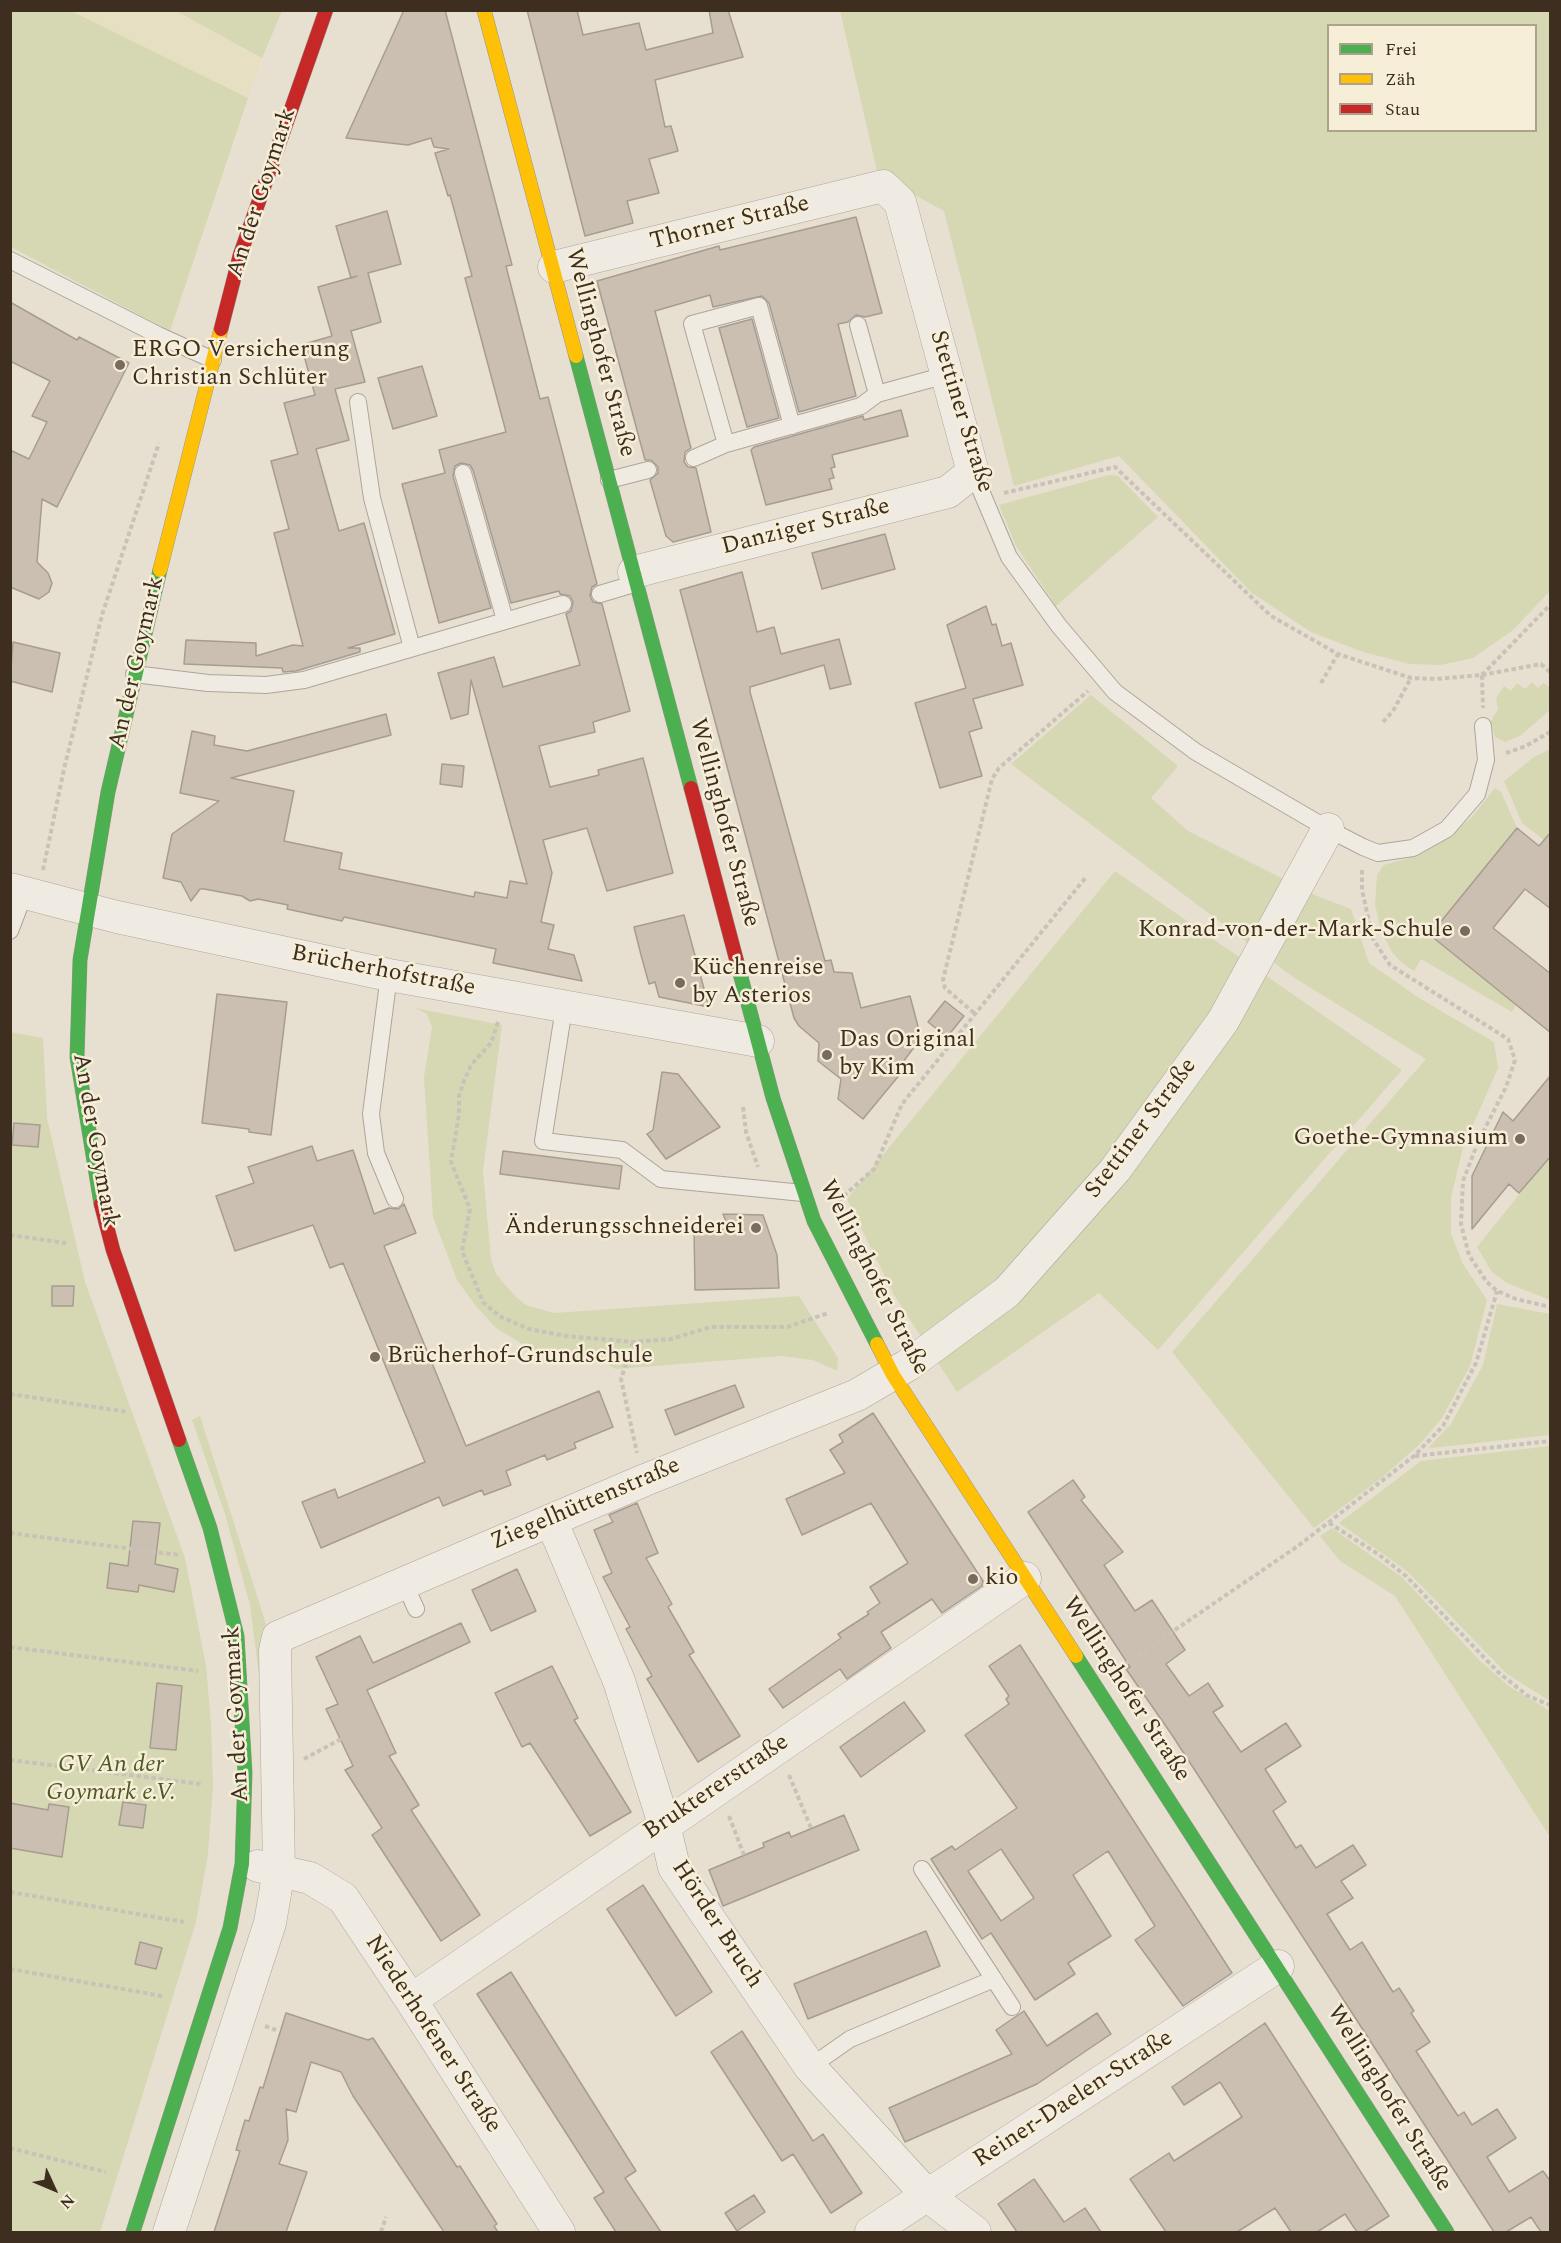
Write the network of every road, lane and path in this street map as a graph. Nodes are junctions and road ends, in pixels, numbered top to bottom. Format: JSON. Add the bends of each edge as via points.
{"nodes":[{"id":1,"x":326,"y":10,"type":"edge"},
{"id":2,"x":484,"y":10,"type":"edge"},
{"id":3,"x":900,"y":202,"type":"joint"},
{"id":4,"x":10,"y":260,"type":"edge"},
{"id":5,"x":554,"y":267,"type":"junction"},
{"id":6,"x":858,"y":325,"type":"dead end"},
{"id":7,"x":213,"y":360,"type":"junction"},
{"id":8,"x":946,"y":375,"type":"junction"},
{"id":9,"x":877,"y":394,"type":"junction"},
{"id":10,"x":358,"y":402,"type":"dead end"},
{"id":11,"x":792,"y":426,"type":"junction"},
{"id":12,"x":163,"y":434,"type":"dead end"},
{"id":13,"x":726,"y":444,"type":"junction"},
{"id":14,"x":694,"y":458,"type":"dead end"},
{"id":15,"x":648,"y":470,"type":"dead end"},
{"id":16,"x":463,"y":473,"type":"dead end"},
{"id":17,"x":609,"y":480,"type":"junction"},
{"id":18,"x":979,"y":485,"type":"junction"},
{"id":19,"x":636,"y":578,"type":"junction"},
{"id":20,"x":600,"y":594,"type":"dead end"},
{"id":21,"x":563,"y":604,"type":"dead end"},
{"id":22,"x":1551,"y":605,"type":"edge"},
{"id":23,"x":505,"y":620,"type":"junction"},
{"id":24,"x":412,"y":648,"type":"junction"},
{"id":25,"x":1338,"y":654,"type":"junction"},
{"id":26,"x":1551,"y":672,"type":"edge"},
{"id":27,"x":134,"y":674,"type":"junction"},
{"id":28,"x":1482,"y":675,"type":"junction"},
{"id":29,"x":1411,"y":678,"type":"junction"},
{"id":30,"x":1104,"y":679,"type":"junction"},
{"id":31,"x":1321,"y":683,"type":"dead end"},
{"id":32,"x":1383,"y":722,"type":"dead end"},
{"id":33,"x":1483,"y":726,"type":"joint"},
{"id":34,"x":1551,"y":732,"type":"edge"},
{"id":35,"x":1486,"y":760,"type":"junction"},
{"id":36,"x":1328,"y":829,"type":"junction"},
{"id":37,"x":1363,"y":847,"type":"junction"},
{"id":38,"x":45,"y":864,"type":"dead end"},
{"id":39,"x":1087,"y":876,"type":"dead end"},
{"id":40,"x":18,"y":891,"type":"edge"},
{"id":41,"x":87,"y":909,"type":"junction"},
{"id":42,"x":10,"y":930,"type":"edge"},
{"id":43,"x":389,"y":975,"type":"junction"},
{"id":44,"x":503,"y":996,"type":"junction"},
{"id":45,"x":564,"y":1008,"type":"junction"},
{"id":46,"x":974,"y":1012,"type":"junction"},
{"id":47,"x":758,"y":1041,"type":"junction"},
{"id":48,"x":741,"y":1097,"type":"dead end"},
{"id":49,"x":771,"y":1190,"type":"junction"},
{"id":50,"x":802,"y":1193,"type":"junction"},
{"id":51,"x":395,"y":1199,"type":"dead end"},
{"id":52,"x":814,"y":1221,"type":"junction"},
{"id":53,"x":10,"y":1235,"type":"edge"},
{"id":54,"x":66,"y":1243,"type":"dead end"},
{"id":55,"x":1497,"y":1291,"type":"junction"},
{"id":56,"x":855,"y":1303,"type":"junction"},
{"id":57,"x":1551,"y":1307,"type":"edge"},
{"id":58,"x":633,"y":1342,"type":"junction"},
{"id":59,"x":893,"y":1374,"type":"junction"},
{"id":60,"x":10,"y":1394,"type":"edge"},
{"id":61,"x":128,"y":1412,"type":"dead end"},
{"id":62,"x":1551,"y":1441,"type":"edge"},
{"id":63,"x":1414,"y":1456,"type":"junction"},
{"id":64,"x":645,"y":1480,"type":"junction"},
{"id":65,"x":551,"y":1520,"type":"junction"},
{"id":66,"x":1329,"y":1523,"type":"junction"},
{"id":67,"x":10,"y":1533,"type":"edge"},
{"id":68,"x":179,"y":1555,"type":"dead end"},
{"id":69,"x":1025,"y":1578,"type":"junction"},
{"id":70,"x":10,"y":1647,"type":"edge"},
{"id":71,"x":1111,"y":1661,"type":"dead end"},
{"id":72,"x":1116,"y":1670,"type":"junction"},
{"id":73,"x":198,"y":1671,"type":"dead end"},
{"id":74,"x":1121,"y":1678,"type":"dead end"},
{"id":75,"x":1551,"y":1705,"type":"edge"},
{"id":76,"x":341,"y":1739,"type":"dead end"},
{"id":77,"x":778,"y":1746,"type":"junction"},
{"id":78,"x":10,"y":1760,"type":"edge"},
{"id":79,"x":295,"y":1764,"type":"dead end"},
{"id":80,"x":201,"y":1784,"type":"dead end"},
{"id":81,"x":717,"y":1788,"type":"junction"},
{"id":82,"x":664,"y":1824,"type":"junction"},
{"id":83,"x":811,"y":1828,"type":"dead end"},
{"id":84,"x":744,"y":1855,"type":"dead end"},
{"id":85,"x":242,"y":1864,"type":"junction"},
{"id":86,"x":922,"y":1869,"type":"dead end"},
{"id":87,"x":279,"y":1870,"type":"junction"},
{"id":88,"x":10,"y":1892,"type":"edge"},
{"id":89,"x":184,"y":1922,"type":"dead end"},
{"id":90,"x":1278,"y":1966,"type":"junction"},
{"id":91,"x":10,"y":1969,"type":"edge"},
{"id":92,"x":994,"y":1979,"type":"junction"},
{"id":93,"x":162,"y":1996,"type":"dead end"},
{"id":94,"x":411,"y":2000,"type":"junction"},
{"id":95,"x":1012,"y":2007,"type":"dead end"},
{"id":96,"x":810,"y":2067,"type":"junction"},
{"id":97,"x":10,"y":2148,"type":"edge"},
{"id":98,"x":106,"y":2172,"type":"dead end"},
{"id":99,"x":928,"y":2196,"type":"junction"},
{"id":100,"x":386,"y":2217,"type":"dead end"},
{"id":101,"x":132,"y":2232,"type":"edge"},
{"id":102,"x":169,"y":2232,"type":"edge"},
{"id":103,"x":381,"y":2232,"type":"edge"},
{"id":104,"x":559,"y":2232,"type":"edge"},
{"id":105,"x":871,"y":2232,"type":"edge"},
{"id":106,"x":975,"y":2232,"type":"edge"},
{"id":107,"x":1447,"y":2232,"type":"edge"}],
"edges":[{"from":1,"to":7,"type":"street","name":"An der Goymark","via":[[240,255]]},
{"from":2,"to":5,"type":"street","name":"Wellinghofer Straße"},
{"from":3,"to":5,"type":"street","name":"Thorner Straße","via":[[883,186]]},
{"from":3,"to":8,"type":"street","name":"Stettiner Straße"},
{"from":4,"to":7,"type":"lane"},
{"from":5,"to":17,"type":"street","name":"Wellinghofer Straße"},
{"from":6,"to":9,"type":"lane"},
{"from":7,"to":27,"type":"street","name":"An der Goymark"},
{"from":8,"to":9,"type":"lane"},
{"from":8,"to":18,"type":"street","name":"Stettiner Straße"},
{"from":9,"to":11,"type":"lane","via":[[861,406]]},
{"from":10,"to":24,"type":"lane","via":[[372,498]]},
{"from":11,"to":13,"type":"lane"},
{"from":11,"to":13,"type":"lane","via":[[759,306],[692,324]]},
{"from":12,"to":38,"type":"path","via":[[102,615]]},
{"from":13,"to":14,"type":"lane"},
{"from":15,"to":17,"type":"lane"},
{"from":16,"to":23,"type":"lane"},
{"from":17,"to":19,"type":"street","name":"Wellinghofer Straße"},
{"from":18,"to":19,"type":"street","name":"Danziger Straße"},
{"from":18,"to":25,"type":"path","via":[[1115,467],[1271,616]]},
{"from":18,"to":30,"type":"lane","name":"Stettiner Straße","via":[[1009,557]]},
{"from":19,"to":20,"type":"lane"},
{"from":19,"to":47,"type":"street","name":"Wellinghofer Straße"},
{"from":21,"to":23,"type":"lane"},
{"from":22,"to":28,"type":"path"},
{"from":23,"to":24,"type":"lane"},
{"from":24,"to":27,"type":"lane","via":[[304,680],[266,685]]},
{"from":25,"to":29,"type":"path"},
{"from":25,"to":31,"type":"path"},
{"from":26,"to":28,"type":"path","via":[[1541,664]]},
{"from":27,"to":41,"type":"street","name":"An der Goymark"},
{"from":28,"to":29,"type":"path","via":[[1435,680]]},
{"from":28,"to":33,"type":"path"},
{"from":29,"to":32,"type":"path"},
{"from":30,"to":36,"type":"lane","name":"Stettiner Straße","via":[[1115,692],[1196,752]]},
{"from":30,"to":46,"type":"path","via":[[999,768],[992,779],[943,980],[945,988]]},
{"from":33,"to":35,"type":"lane","name":"Stettiner Straße"},
{"from":34,"to":35,"type":"path"},
{"from":35,"to":37,"type":"lane","name":"Stettiner Straße","via":[[1477,794],[1446,829],[1413,848],[1378,853]]},
{"from":36,"to":37,"type":"lane","name":"Stettiner Straße"},
{"from":36,"to":59,"type":"street","name":"Stettiner Straße","via":[[1223,1021],[1115,1170],[1007,1292]]},
{"from":37,"to":55,"type":"path","via":[[1362,890],[1372,939],[1390,965],[1508,1039],[1512,1049],[1515,1060],[1506,1087],[1463,1181],[1461,1224],[1469,1255]]},
{"from":39,"to":46,"type":"path"},
{"from":40,"to":41,"type":"street","name":"Brücherhofstraße"},
{"from":40,"to":42,"type":"lane"},
{"from":41,"to":43,"type":"street","name":"Brücherhofstraße"},
{"from":41,"to":85,"type":"street","name":"An der Goymark","via":[[80,960],[77,1057],[96,1185],[113,1250],[210,1528],[237,1636],[245,1773]]},
{"from":43,"to":44,"type":"street","name":"Brücherhofstraße"},
{"from":43,"to":51,"type":"lane","via":[[370,1114],[376,1153]]},
{"from":44,"to":45,"type":"street","name":"Brücherhofstraße"},
{"from":44,"to":58,"type":"path","via":[[491,1043],[471,1065],[459,1096],[451,1162],[470,1209],[462,1251],[472,1281],[483,1302],[499,1316],[528,1329]]},
{"from":45,"to":47,"type":"street","name":"Brücherhofstraße"},
{"from":45,"to":49,"type":"lane","via":[[543,1141],[622,1150],[661,1179]]},
{"from":46,"to":52,"type":"path","via":[[902,1104],[874,1169]]},
{"from":47,"to":50,"type":"street","name":"Wellinghofer Straße"},
{"from":48,"to":49,"type":"path","via":[[746,1132],[762,1181]]},
{"from":49,"to":50,"type":"lane"},
{"from":50,"to":52,"type":"street","name":"Wellinghofer Straße"},
{"from":52,"to":56,"type":"street","name":"Wellinghofer Straße"},
{"from":53,"to":54,"type":"path"},
{"from":55,"to":57,"type":"path"},
{"from":55,"to":63,"type":"path","via":[[1476,1364],[1443,1426]]},
{"from":56,"to":58,"type":"path","via":[[787,1327],[711,1328],[671,1339]]},
{"from":56,"to":59,"type":"street","name":"Wellinghofer Straße"},
{"from":58,"to":64,"type":"path","via":[[621,1378]]},
{"from":59,"to":64,"type":"street","name":"Ziegelhüttenstraße","via":[[857,1395]]},
{"from":59,"to":69,"type":"street","name":"Wellinghofer Straße"},
{"from":60,"to":61,"type":"path"},
{"from":62,"to":63,"type":"path"},
{"from":63,"to":66,"type":"path"},
{"from":64,"to":65,"type":"street","name":"Ziegelhüttenstraße"},
{"from":65,"to":82,"type":"street","name":"Hörder Bruch","via":[[620,1681]]},
{"from":65,"to":87,"type":"street","name":"Ziegelhüttenstraße","via":[[410,1595],[278,1637],[275,1650]]},
{"from":66,"to":72,"type":"path"},
{"from":66,"to":75,"type":"path","via":[[1406,1576],[1498,1672],[1528,1695]]},
{"from":67,"to":68,"type":"path"},
{"from":69,"to":77,"type":"street","name":"Bruktererstraße"},
{"from":69,"to":90,"type":"street","name":"Wellinghofer Straße"},
{"from":70,"to":73,"type":"path"},
{"from":71,"to":72,"type":"path"},
{"from":72,"to":74,"type":"path"},
{"from":76,"to":79,"type":"path"},
{"from":77,"to":81,"type":"street","name":"Bruktererstraße"},
{"from":77,"to":83,"type":"path"},
{"from":78,"to":80,"type":"path"},
{"from":81,"to":82,"type":"street","name":"Bruktererstraße"},
{"from":81,"to":84,"type":"path"},
{"from":82,"to":94,"type":"street","name":"Bruktererstraße"},
{"from":82,"to":96,"type":"street","name":"Hörder Bruch","via":[[674,1867]]},
{"from":85,"to":87,"type":"street","name":"Niederhofener Straße"},
{"from":85,"to":101,"type":"street","name":"An der Goymark","via":[[230,1928]]},
{"from":86,"to":92,"type":"lane"},
{"from":87,"to":94,"type":"street","name":"Niederhofener Straße","via":[[310,1878],[343,1898]]},
{"from":87,"to":102,"type":"street","via":[[270,1923]]},
{"from":88,"to":89,"type":"path"},
{"from":90,"to":99,"type":"street","name":"Reiner-Daelen-Straße"},
{"from":90,"to":107,"type":"street","name":"Wellinghofer Straße"},
{"from":91,"to":93,"type":"path"},
{"from":92,"to":95,"type":"lane"},
{"from":92,"to":96,"type":"lane","via":[[850,2039]]},
{"from":94,"to":104,"type":"street","name":"Niederhofener Straße"},
{"from":96,"to":99,"type":"street","name":"Hörder Bruch"},
{"from":97,"to":98,"type":"path"},
{"from":99,"to":105,"type":"street","name":"Reiner-Daelen-Straße"},
{"from":99,"to":106,"type":"street","name":"Hörder Bruch"},
{"from":100,"to":103,"type":"path"}]}
